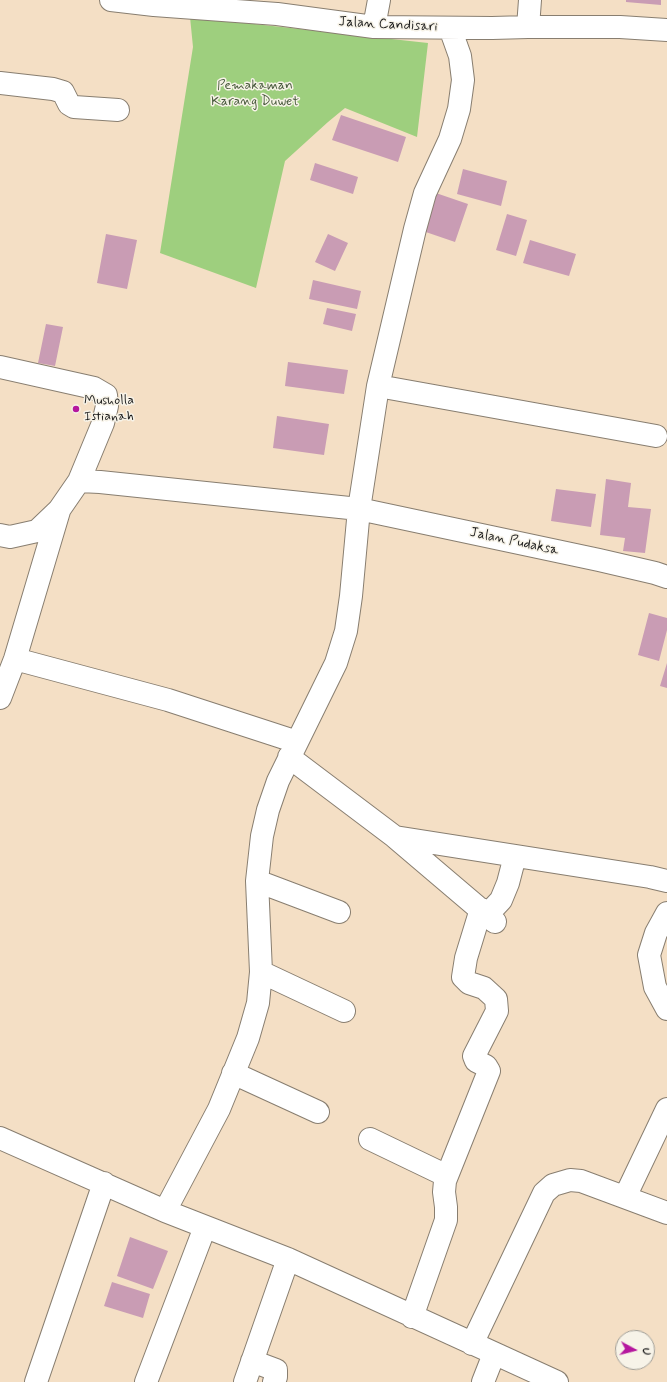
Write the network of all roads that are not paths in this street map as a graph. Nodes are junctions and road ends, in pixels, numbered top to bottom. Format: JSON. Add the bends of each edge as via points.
{"nodes":[{"id":1,"x":111,"y":0,"type":"edge"},
{"id":2,"x":379,"y":0,"type":"edge"},
{"id":3,"x":530,"y":0,"type":"edge"},
{"id":4,"x":154,"y":3,"type":"edge"},
{"id":5,"x":374,"y":27,"type":"junction"},
{"id":6,"x":528,"y":27,"type":"junction"},
{"id":7,"x":450,"y":28,"type":"junction"},
{"id":8,"x":667,"y":30,"type":"edge"},
{"id":9,"x":0,"y":83,"type":"edge"},
{"id":10,"x":118,"y":110,"type":"dead end"},
{"id":11,"x":0,"y":367,"type":"edge"},
{"id":12,"x":378,"y":386,"type":"junction"},
{"id":13,"x":656,"y":436,"type":"dead end"},
{"id":14,"x":79,"y":481,"type":"junction"},
{"id":15,"x":359,"y":509,"type":"junction"},
{"id":16,"x":59,"y":510,"type":"junction"},
{"id":17,"x":0,"y":534,"type":"edge"},
{"id":18,"x":667,"y":577,"type":"edge"},
{"id":19,"x":15,"y":659,"type":"junction"},
{"id":20,"x":0,"y":698,"type":"edge"},
{"id":21,"x":293,"y":750,"type":"junction"},
{"id":22,"x":395,"y":837,"type":"junction"},
{"id":23,"x":515,"y":856,"type":"junction"},
{"id":24,"x":257,"y":881,"type":"junction"},
{"id":25,"x":667,"y":881,"type":"edge"},
{"id":26,"x":339,"y":912,"type":"dead end"},
{"id":27,"x":667,"y":913,"type":"edge"},
{"id":28,"x":488,"y":915,"type":"junction"},
{"id":29,"x":261,"y":972,"type":"junction"},
{"id":30,"x":667,"y":1009,"type":"edge"},
{"id":31,"x":344,"y":1011,"type":"dead end"},
{"id":32,"x":233,"y":1073,"type":"junction"},
{"id":33,"x":667,"y":1109,"type":"edge"},
{"id":34,"x":318,"y":1112,"type":"dead end"},
{"id":35,"x":0,"y":1138,"type":"edge"},
{"id":36,"x":370,"y":1139,"type":"dead end"},
{"id":37,"x":447,"y":1176,"type":"junction"},
{"id":38,"x":104,"y":1183,"type":"junction"},
{"id":39,"x":625,"y":1197,"type":"junction"},
{"id":40,"x":165,"y":1211,"type":"junction"},
{"id":41,"x":667,"y":1213,"type":"edge"},
{"id":42,"x":205,"y":1227,"type":"junction"},
{"id":43,"x":288,"y":1259,"type":"junction"},
{"id":44,"x":412,"y":1316,"type":"junction"},
{"id":45,"x":472,"y":1344,"type":"junction"},
{"id":46,"x":494,"y":1354,"type":"junction"},
{"id":47,"x":252,"y":1361,"type":"junction"},
{"id":48,"x":36,"y":1382,"type":"edge"},
{"id":49,"x":146,"y":1382,"type":"edge"},
{"id":50,"x":245,"y":1382,"type":"edge"},
{"id":51,"x":274,"y":1382,"type":"edge"},
{"id":52,"x":483,"y":1382,"type":"edge"},
{"id":53,"x":557,"y":1382,"type":"edge"}],
"edges":[{"from":1,"to":4,"type":"street","name":"Jalan Candisari"},
{"from":2,"to":5,"type":"street"},
{"from":3,"to":6,"type":"street"},
{"from":4,"to":5,"type":"street","name":"Jalan Candisari","via":[[278,14]]},
{"from":5,"to":7,"type":"street","name":"Jalan Candisari"},
{"from":6,"to":7,"type":"street","name":"Jalan Candisari"},
{"from":6,"to":8,"type":"street","name":"Jalan Candisari"},
{"from":7,"to":12,"type":"street","via":[[460,56],[463,80],[459,109],[450,139],[425,193]]},
{"from":9,"to":10,"type":"street","via":[[53,89],[63,92],[68,104],[74,106]]},
{"from":11,"to":14,"type":"street","via":[[94,388],[106,395],[108,406],[103,423]]},
{"from":12,"to":13,"type":"street"},
{"from":12,"to":15,"type":"street"},
{"from":14,"to":15,"type":"street","name":"Jalan Pudaksa"},
{"from":14,"to":16,"type":"street"},
{"from":15,"to":18,"type":"street","name":"Jalan Pudaksa"},
{"from":15,"to":21,"type":"street","via":[[346,631],[336,663]]},
{"from":16,"to":17,"type":"street","via":[[36,531],[10,537]]},
{"from":16,"to":19,"type":"street"},
{"from":19,"to":20,"type":"street"},
{"from":19,"to":21,"type":"street","via":[[168,700]]},
{"from":21,"to":22,"type":"street"},
{"from":21,"to":24,"type":"street","via":[[268,810]]},
{"from":22,"to":23,"type":"street"},
{"from":22,"to":28,"type":"street"},
{"from":23,"to":25,"type":"street"},
{"from":23,"to":28,"type":"street","via":[[501,900]]},
{"from":24,"to":26,"type":"street"},
{"from":24,"to":29,"type":"street"},
{"from":27,"to":30,"type":"street","via":[[656,933],[650,955],[655,987]]},
{"from":28,"to":37,"type":"street","via":[[466,958],[463,977],[469,983],[484,988],[496,999],[497,1011],[474,1056],[476,1061],[486,1066],[489,1071]]},
{"from":29,"to":31,"type":"street"},
{"from":29,"to":32,"type":"street","via":[[258,1003],[248,1038]]},
{"from":32,"to":34,"type":"street"},
{"from":32,"to":40,"type":"street","via":[[219,1109]]},
{"from":33,"to":39,"type":"street"},
{"from":35,"to":38,"type":"street"},
{"from":36,"to":37,"type":"street"},
{"from":37,"to":44,"type":"street","via":[[444,1192],[446,1220]]},
{"from":38,"to":40,"type":"street"},
{"from":38,"to":48,"type":"street"},
{"from":39,"to":41,"type":"street"},
{"from":39,"to":45,"type":"street","via":[[575,1180],[558,1182],[548,1189]]},
{"from":40,"to":42,"type":"street"},
{"from":42,"to":43,"type":"street"},
{"from":42,"to":49,"type":"street"},
{"from":43,"to":44,"type":"street"},
{"from":43,"to":47,"type":"street"},
{"from":44,"to":45,"type":"street"},
{"from":45,"to":46,"type":"street"},
{"from":46,"to":52,"type":"street"},
{"from":46,"to":53,"type":"street"},
{"from":47,"to":50,"type":"street"},
{"from":47,"to":51,"type":"street","via":[[276,1370]]}]}
